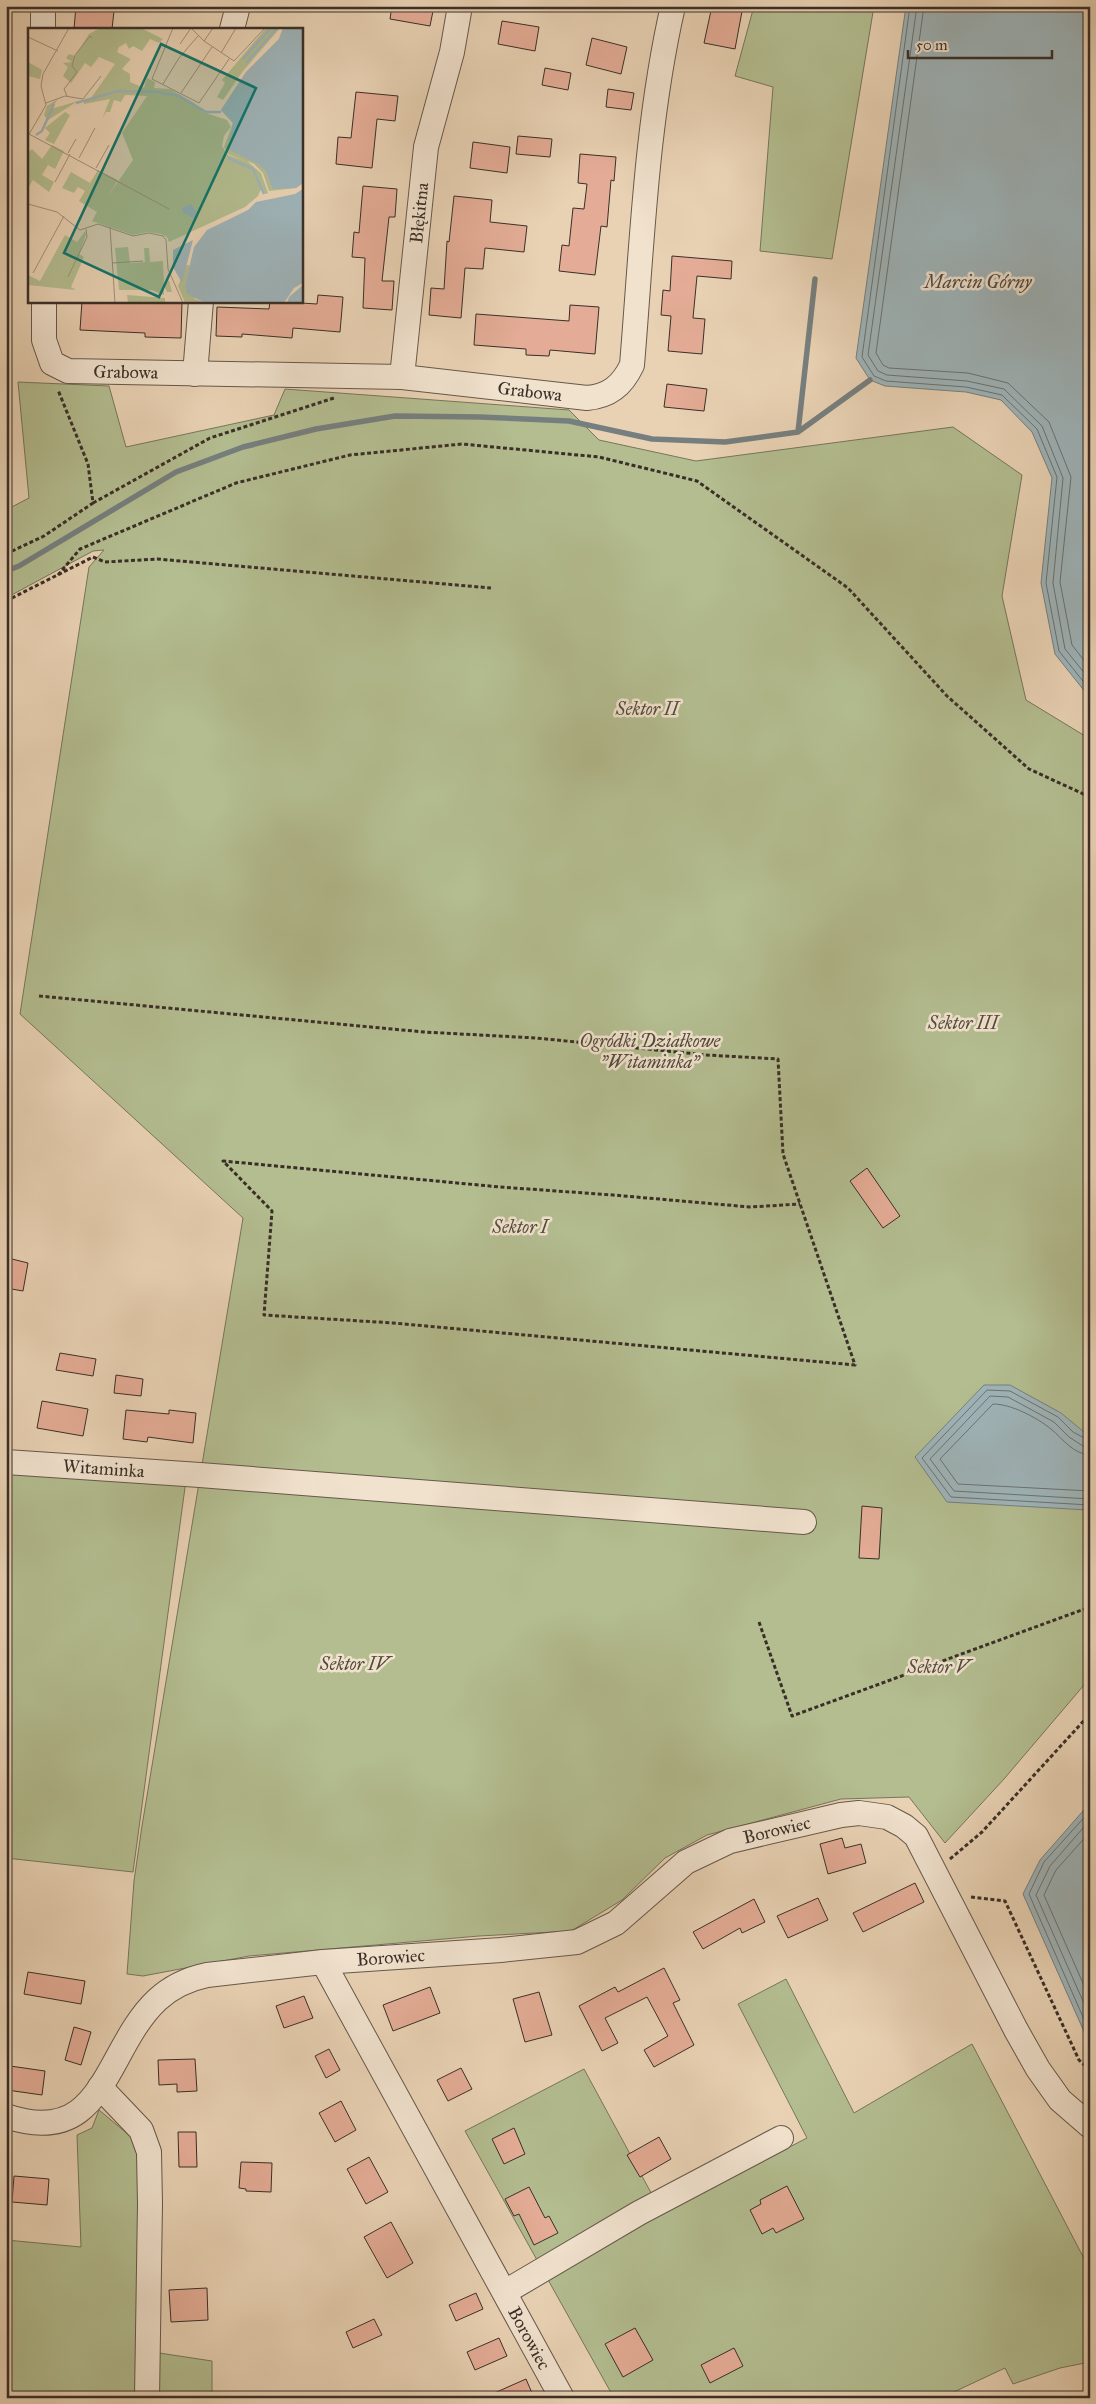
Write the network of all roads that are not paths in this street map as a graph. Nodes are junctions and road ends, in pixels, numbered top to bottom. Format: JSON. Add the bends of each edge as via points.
{"nodes":[{"id":1,"x":42,"y":6,"type":"edge"},
{"id":2,"x":238,"y":6,"type":"edge"},
{"id":3,"x":460,"y":6,"type":"edge"},
{"id":4,"x":673,"y":6,"type":"edge"},
{"id":5,"x":43,"y":28,"type":"edge"},
{"id":6,"x":232,"y":28,"type":"edge"},
{"id":7,"x":44,"y":302,"type":"edge"},
{"id":8,"x":201,"y":302,"type":"edge"},
{"id":9,"x":195,"y":374,"type":"junction"},
{"id":10,"x":402,"y":378,"type":"junction"},
{"id":11,"x":6,"y":1462,"type":"edge"},
{"id":12,"x":804,"y":1522,"type":"dead end"},
{"id":13,"x":324,"y":1962,"type":"junction"},
{"id":14,"x":100,"y":2087,"type":"junction"},
{"id":15,"x":6,"y":2116,"type":"edge"},
{"id":16,"x":1090,"y":2126,"type":"edge"},
{"id":17,"x":781,"y":2138,"type":"dead end"},
{"id":18,"x":505,"y":2292,"type":"junction"},
{"id":19,"x":147,"y":2398,"type":"edge"},
{"id":20,"x":562,"y":2398,"type":"edge"}],
"edges":[{"from":1,"to":5,"type":"street"},
{"from":2,"to":6,"type":"street"},
{"from":3,"to":10,"type":"street","name":"Błękitna","via":[[452,52],[426,147]]},
{"from":4,"to":10,"type":"street","name":"Grabowa","via":[[653,117],[632,366],[625,379],[602,397],[586,398]]},
{"from":7,"to":9,"type":"street","name":"Grabowa","via":[[44,340],[52,363],[68,370]]},
{"from":8,"to":9,"type":"street"},
{"from":9,"to":10,"type":"street","name":"Grabowa"},
{"from":11,"to":12,"type":"street","name":"Witaminka"},
{"from":13,"to":14,"type":"street","name":"Borowiec","via":[[207,1975],[174,1986],[146,2012]]},
{"from":13,"to":16,"type":"street","name":"Borowiec","via":[[577,1942],[616,1922],[678,1869],[709,1850],[745,1837],[851,1813],[879,1815],[904,1826],[916,1836],[1038,2069],[1060,2100]]},
{"from":13,"to":18,"type":"street","name":"Borowiec"},
{"from":14,"to":15,"type":"street","name":"Borowiec","via":[[87,2105],[58,2122],[31,2123]]},
{"from":14,"to":19,"type":"street","via":[[141,2130],[149,2152]]},
{"from":17,"to":18,"type":"street","via":[[639,2213]]},
{"from":18,"to":20,"type":"street","name":"Borowiec"}]}
